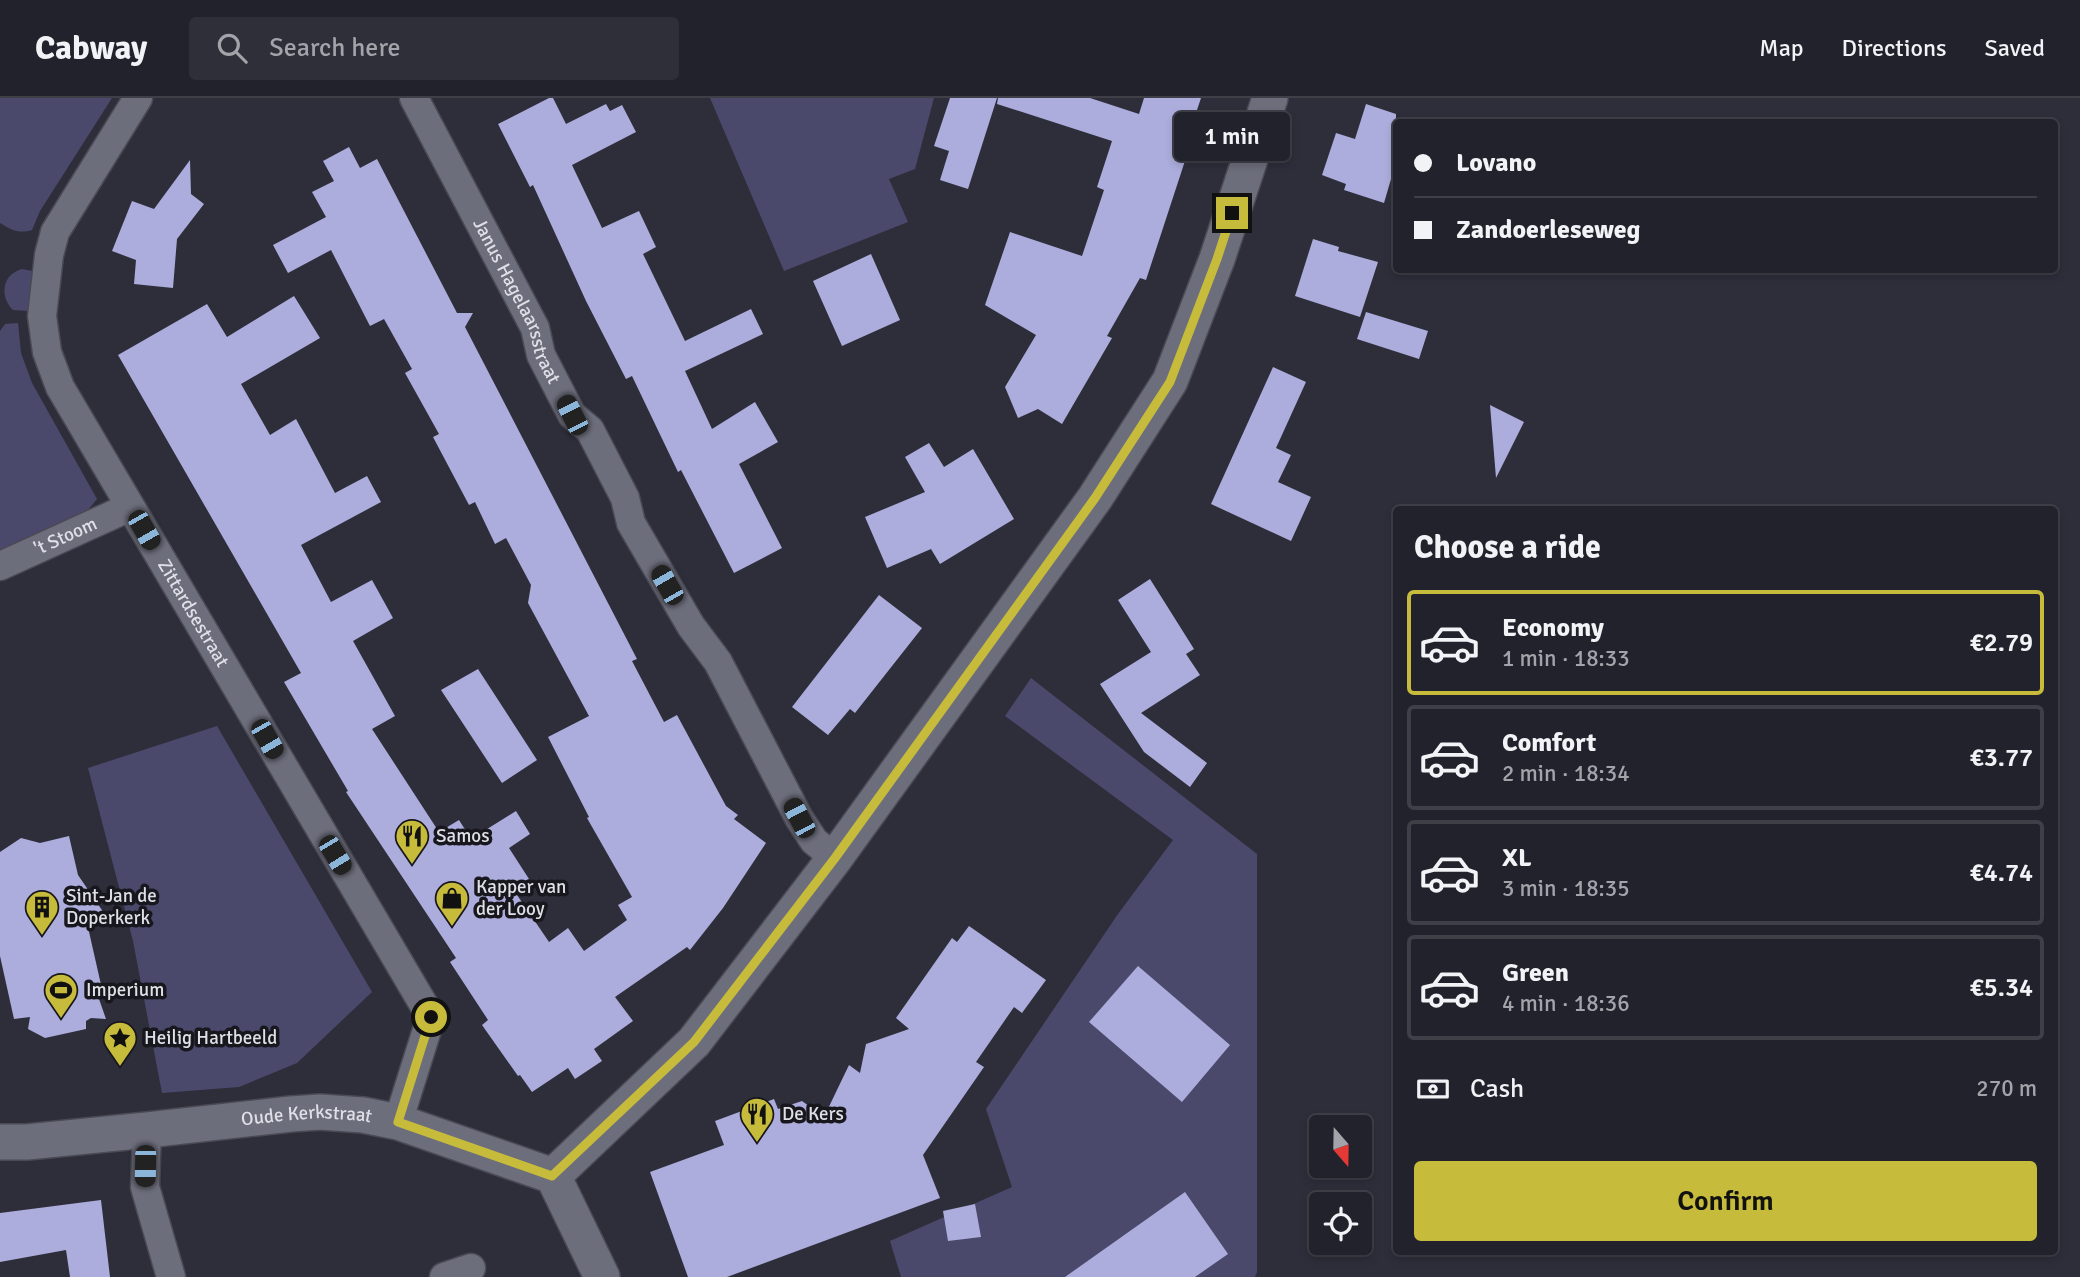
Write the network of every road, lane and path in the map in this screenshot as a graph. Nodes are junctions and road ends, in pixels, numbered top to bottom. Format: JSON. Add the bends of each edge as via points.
{"nodes":[{"id":1,"x":138,"y":98,"type":"edge"},
{"id":2,"x":414,"y":98,"type":"edge"},
{"id":3,"x":1270,"y":98,"type":"edge"},
{"id":4,"x":130,"y":507,"type":"junction"},
{"id":5,"x":0,"y":566,"type":"edge"},
{"id":6,"x":835,"y":858,"type":"junction"},
{"id":7,"x":398,"y":1122,"type":"junction"},
{"id":8,"x":148,"y":1130,"type":"junction"},
{"id":9,"x":0,"y":1142,"type":"edge"},
{"id":10,"x":552,"y":1176,"type":"junction"},
{"id":11,"x":471,"y":1268,"type":"dead end"},
{"id":12,"x":171,"y":1277,"type":"edge"},
{"id":13,"x":444,"y":1277,"type":"edge"},
{"id":14,"x":602,"y":1277,"type":"edge"}],
"edges":[{"from":1,"to":4,"type":"street","name":"Zittardsestraat","via":[[55,232],[42,316],[47,352],[60,387]]},
{"from":2,"to":6,"type":"street","name":"Janus Hagelaarsstraat","via":[[536,328],[541,355],[572,415],[590,430],[625,498],[631,523],[691,626],[718,662],[799,818],[814,841]]},
{"from":3,"to":6,"type":"street","via":[[1170,382],[1095,498]]},
{"from":4,"to":5,"type":"street","name":"'t Stoom"},
{"from":4,"to":7,"type":"street","name":"Zittardsestraat","via":[[431,1017]]},
{"from":6,"to":10,"type":"street","via":[[694,1042]]},
{"from":7,"to":8,"type":"street","name":"Oude Kerkstraat","via":[[320,1112]]},
{"from":7,"to":10,"type":"street","name":"Oude Kerkstraat"},
{"from":8,"to":9,"type":"street","name":"Oude Kerkstraat"},
{"from":8,"to":12,"type":"street","via":[[145,1187]]},
{"from":10,"to":14,"type":"street"},
{"from":11,"to":13,"type":"street"}]}
